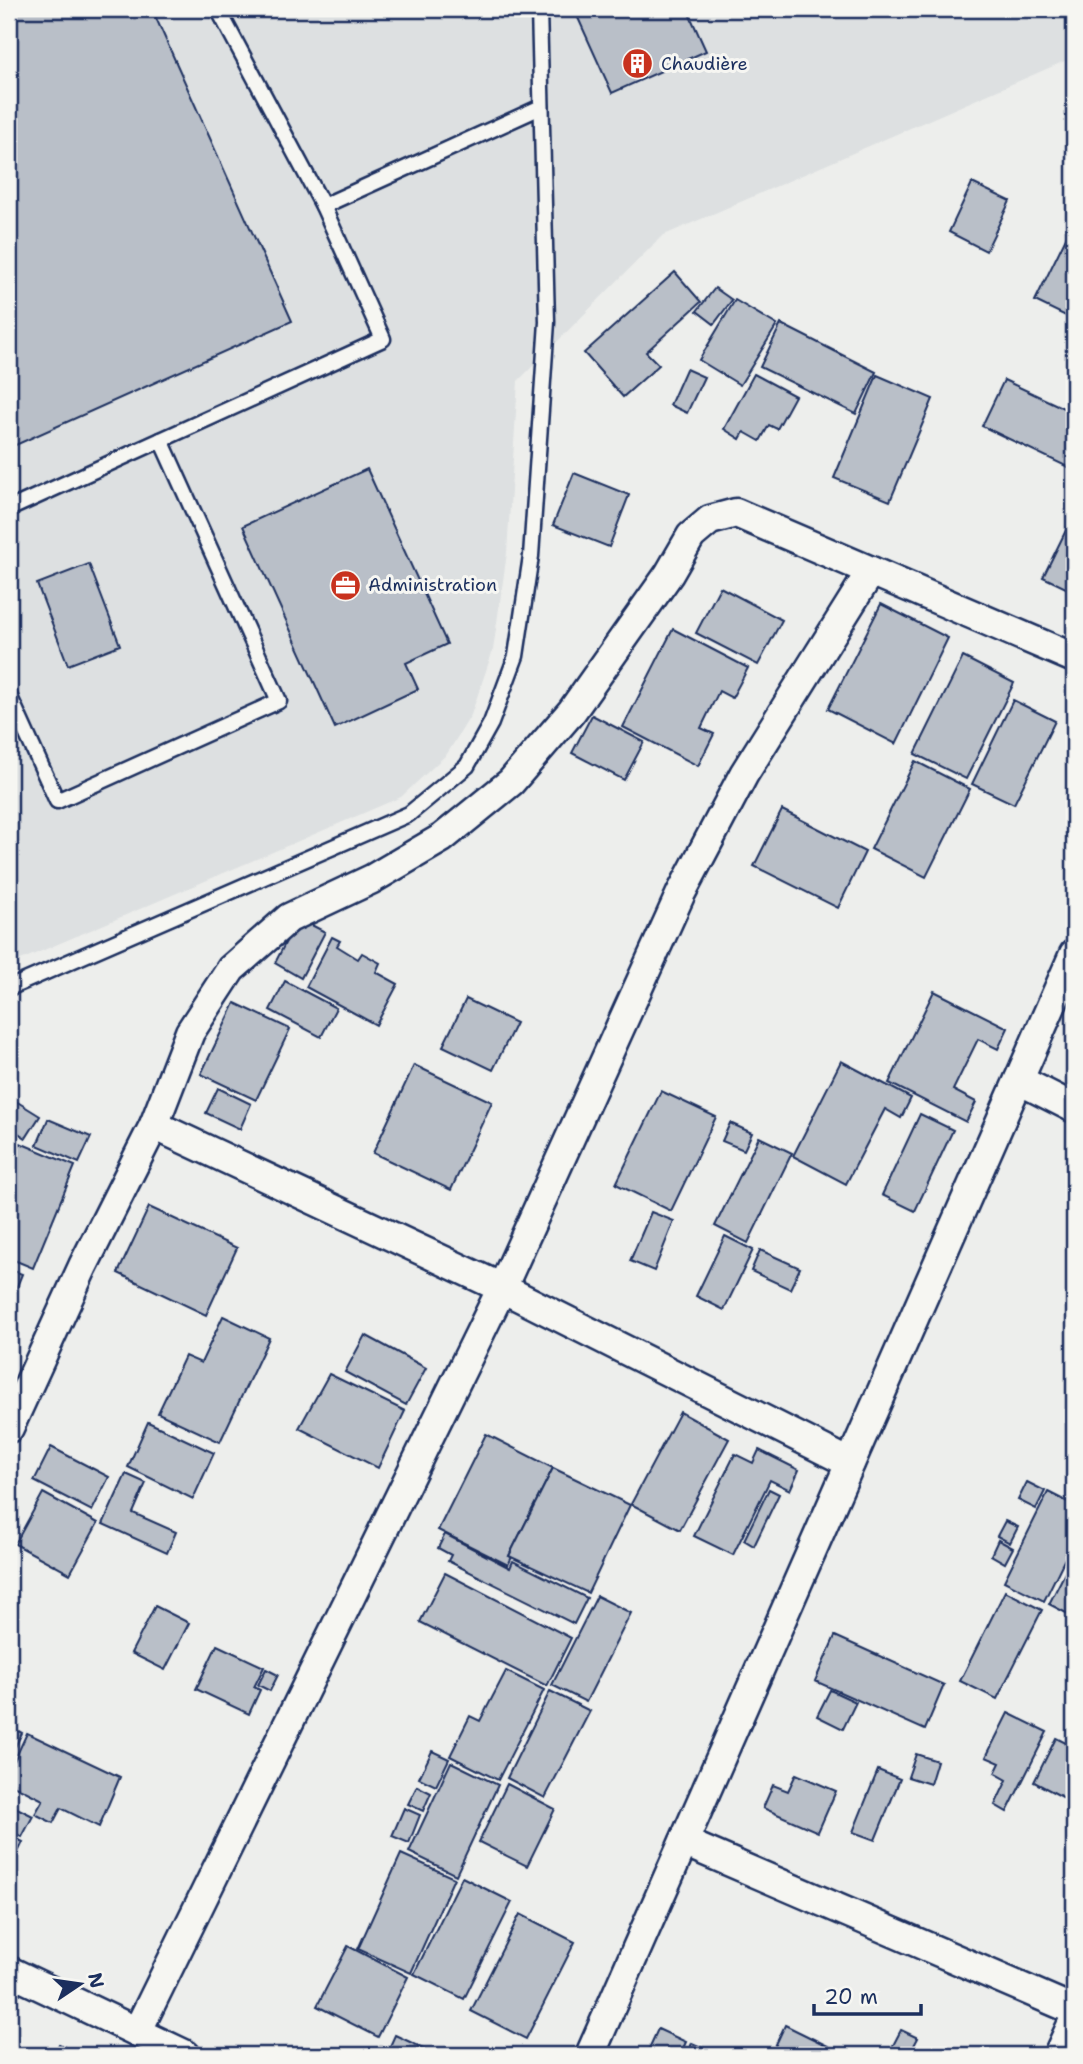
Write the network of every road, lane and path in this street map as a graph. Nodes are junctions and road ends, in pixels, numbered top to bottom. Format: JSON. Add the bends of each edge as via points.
{"nodes":[{"id":1,"x":218,"y":9,"type":"edge"},
{"id":2,"x":538,"y":9,"type":"edge"},
{"id":3,"x":541,"y":107,"type":"junction"},
{"id":4,"x":323,"y":206,"type":"junction"},
{"id":5,"x":161,"y":440,"type":"junction"},
{"id":6,"x":9,"y":509,"type":"edge"},
{"id":7,"x":871,"y":571,"type":"junction"},
{"id":8,"x":1074,"y":658,"type":"edge"},
{"id":9,"x":9,"y":695,"type":"edge"},
{"id":10,"x":1074,"y":954,"type":"edge"},
{"id":11,"x":9,"y":988,"type":"edge"},
{"id":12,"x":1019,"y":1080,"type":"junction"},
{"id":13,"x":1074,"y":1108,"type":"edge"},
{"id":14,"x":154,"y":1125,"type":"junction"},
{"id":15,"x":502,"y":1288,"type":"junction"},
{"id":16,"x":9,"y":1428,"type":"edge"},
{"id":17,"x":850,"y":1463,"type":"junction"},
{"id":18,"x":684,"y":1842,"type":"junction"},
{"id":19,"x":9,"y":1971,"type":"edge"},
{"id":20,"x":1074,"y":2010,"type":"edge"},
{"id":21,"x":1074,"y":2020,"type":"edge"},
{"id":22,"x":137,"y":2032,"type":"junction"},
{"id":23,"x":186,"y":2055,"type":"edge"},
{"id":24,"x":590,"y":2055,"type":"edge"},
{"id":25,"x":1058,"y":2055,"type":"edge"}],
"edges":[{"from":1,"to":4,"type":"lane"},
{"from":2,"to":3,"type":"lane"},
{"from":3,"to":4,"type":"lane"},
{"from":3,"to":11,"type":"lane","via":[[547,322],[531,556],[516,656],[491,723],[467,766],[409,814]]},
{"from":4,"to":5,"type":"lane","via":[[383,339]]},
{"from":5,"to":6,"type":"lane"},
{"from":5,"to":9,"type":"lane","via":[[279,701],[57,802]]},
{"from":7,"to":8,"type":"street"},
{"from":7,"to":14,"type":"street","via":[[736,513],[710,520],[691,536],[572,711],[511,782],[442,838],[372,879],[289,918],[230,968],[190,1032]]},
{"from":7,"to":15,"type":"street","via":[[744,774],[681,893]]},
{"from":10,"to":12,"type":"street"},
{"from":12,"to":13,"type":"street"},
{"from":12,"to":17,"type":"street"},
{"from":14,"to":15,"type":"street"},
{"from":14,"to":16,"type":"street"},
{"from":15,"to":17,"type":"street"},
{"from":15,"to":22,"type":"street"},
{"from":17,"to":18,"type":"street"},
{"from":18,"to":20,"type":"street"},
{"from":18,"to":24,"type":"street"},
{"from":19,"to":22,"type":"street"},
{"from":21,"to":25,"type":"street"},
{"from":22,"to":23,"type":"street"}]}
